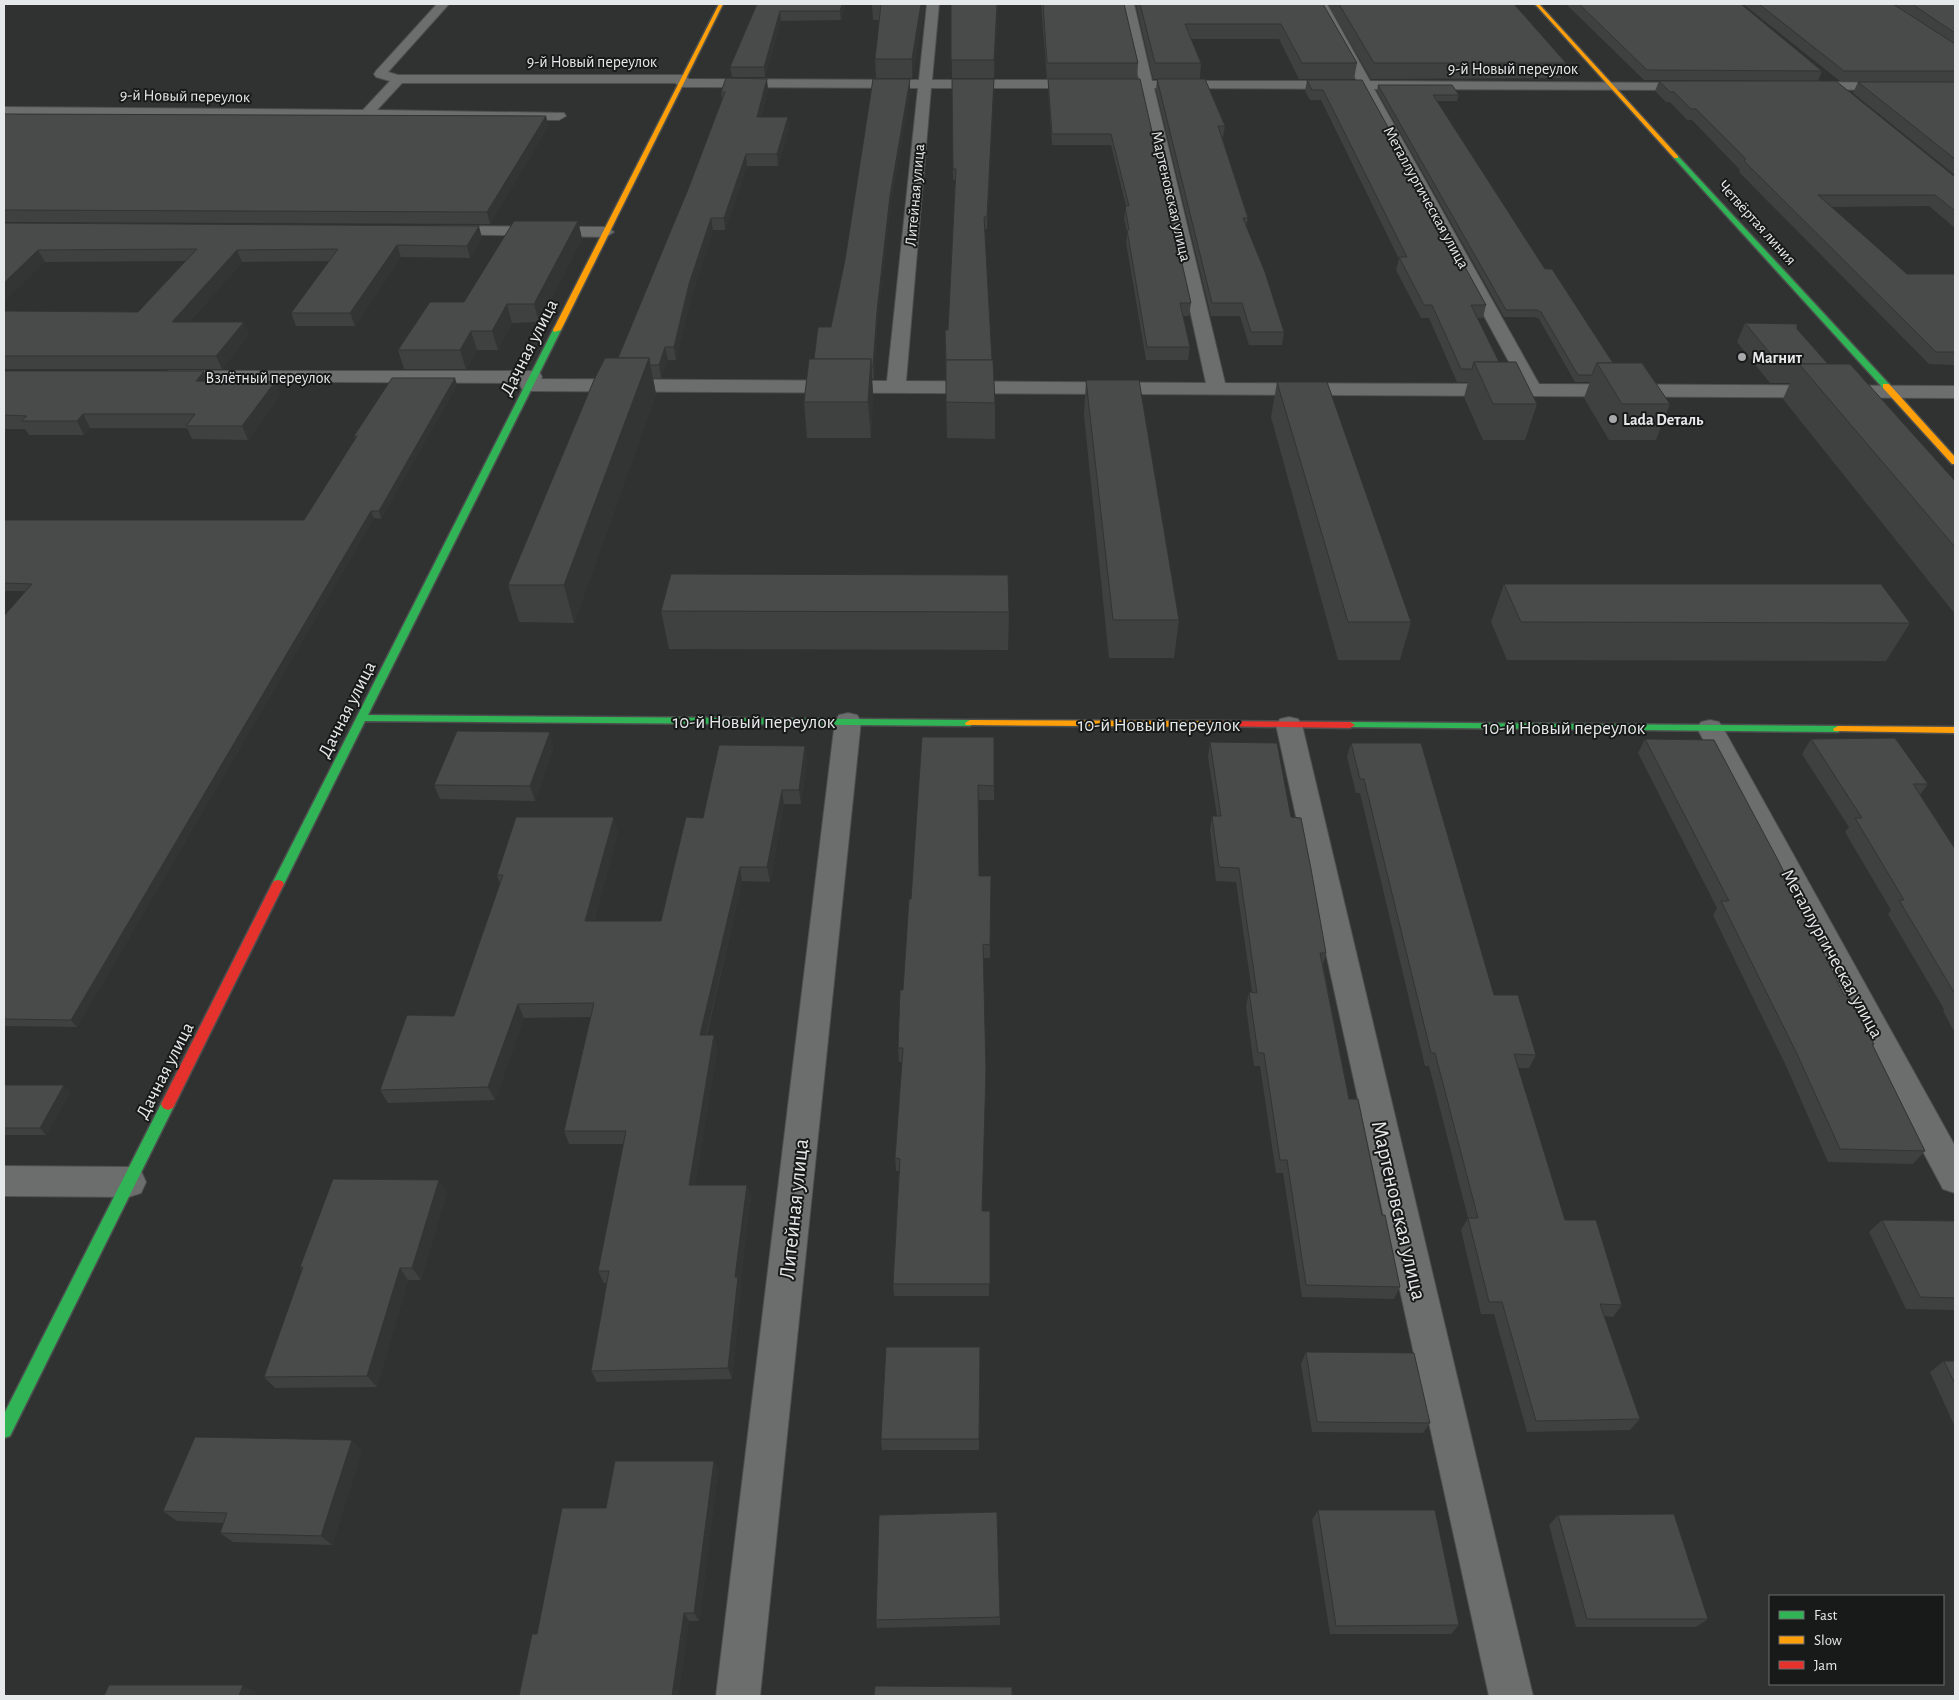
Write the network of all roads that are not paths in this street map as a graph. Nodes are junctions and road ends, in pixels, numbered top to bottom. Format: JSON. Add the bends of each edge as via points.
{"nodes":[{"id":1,"x":443,"y":4,"type":"edge"},
{"id":2,"x":721,"y":4,"type":"edge"},
{"id":3,"x":932,"y":4,"type":"edge"},
{"id":4,"x":1128,"y":4,"type":"edge"},
{"id":5,"x":1321,"y":4,"type":"edge"},
{"id":6,"x":1537,"y":4,"type":"edge"},
{"id":7,"x":1821,"y":74,"type":"edge"},
{"id":8,"x":398,"y":79,"type":"junction"},
{"id":9,"x":682,"y":81,"type":"junction"},
{"id":10,"x":925,"y":84,"type":"junction"},
{"id":11,"x":1146,"y":84,"type":"junction"},
{"id":12,"x":1365,"y":85,"type":"junction"},
{"id":13,"x":1613,"y":86,"type":"junction"},
{"id":14,"x":1709,"y":86,"type":"edge"},
{"id":15,"x":1787,"y":86,"type":"edge"},
{"id":16,"x":1835,"y":86,"type":"junction"},
{"id":17,"x":1955,"y":87,"type":"edge"},
{"id":18,"x":1850,"y":98,"type":"edge"},
{"id":19,"x":4,"y":111,"type":"edge"},
{"id":20,"x":367,"y":114,"type":"junction"},
{"id":21,"x":559,"y":116,"type":"dead end"},
{"id":22,"x":428,"y":231,"type":"edge"},
{"id":23,"x":606,"y":232,"type":"junction"},
{"id":24,"x":154,"y":377,"type":"edge"},
{"id":25,"x":531,"y":381,"type":"junction"},
{"id":26,"x":896,"y":387,"type":"junction"},
{"id":27,"x":1217,"y":388,"type":"junction"},
{"id":28,"x":1533,"y":390,"type":"junction"},
{"id":29,"x":1892,"y":392,"type":"junction"},
{"id":30,"x":1955,"y":392,"type":"edge"},
{"id":31,"x":1955,"y":462,"type":"edge"},
{"id":32,"x":362,"y":718,"type":"junction"},
{"id":33,"x":848,"y":721,"type":"junction"},
{"id":34,"x":1289,"y":724,"type":"junction"},
{"id":35,"x":1710,"y":728,"type":"junction"},
{"id":36,"x":1955,"y":730,"type":"edge"},
{"id":37,"x":1955,"y":1178,"type":"edge"},
{"id":38,"x":4,"y":1181,"type":"edge"},
{"id":39,"x":128,"y":1182,"type":"junction"},
{"id":40,"x":4,"y":1430,"type":"edge"},
{"id":41,"x":738,"y":1696,"type":"edge"},
{"id":42,"x":1511,"y":1696,"type":"edge"}],
"edges":[{"from":1,"to":8,"type":"street","via":[[380,74]]},
{"from":2,"to":9,"type":"street","name":"Дачная улица"},
{"from":3,"to":10,"type":"street","name":"Литейная улица"},
{"from":4,"to":11,"type":"street","name":"Мартеновская улица"},
{"from":5,"to":12,"type":"street","name":"Металлургическая улица"},
{"from":6,"to":13,"type":"street","name":"Четвёртая линия"},
{"from":7,"to":16,"type":"street"},
{"from":8,"to":9,"type":"street","name":"9-й Новый переулок"},
{"from":8,"to":20,"type":"street"},
{"from":9,"to":10,"type":"street","name":"9-й Новый переулок"},
{"from":9,"to":23,"type":"street","name":"Дачная улица"},
{"from":10,"to":11,"type":"street","name":"9-й Новый переулок"},
{"from":10,"to":26,"type":"street","name":"Литейная улица"},
{"from":11,"to":12,"type":"street","name":"9-й Новый переулок"},
{"from":11,"to":27,"type":"street","name":"Мартеновская улица"},
{"from":12,"to":13,"type":"street","name":"9-й Новый переулок"},
{"from":12,"to":28,"type":"street","name":"Металлургическая улица"},
{"from":13,"to":14,"type":"street","name":"9-й Новый переулок"},
{"from":13,"to":29,"type":"street","name":"Четвёртая линия"},
{"from":15,"to":16,"type":"street"},
{"from":16,"to":17,"type":"street"},
{"from":16,"to":18,"type":"street"},
{"from":19,"to":20,"type":"street","name":"9-й Новый переулок"},
{"from":20,"to":21,"type":"street","name":"9-й Новый переулок"},
{"from":22,"to":23,"type":"street"},
{"from":23,"to":25,"type":"street","name":"Дачная улица"},
{"from":24,"to":25,"type":"street","name":"Взлётный переулок"},
{"from":25,"to":26,"type":"street"},
{"from":25,"to":32,"type":"street","name":"Дачная улица"},
{"from":26,"to":27,"type":"street"},
{"from":27,"to":28,"type":"street"},
{"from":28,"to":29,"type":"street"},
{"from":29,"to":30,"type":"street"},
{"from":29,"to":31,"type":"street","name":"Четвёртая линия"},
{"from":32,"to":33,"type":"street","name":"10-й Новый переулок"},
{"from":32,"to":39,"type":"street","name":"Дачная улица"},
{"from":33,"to":34,"type":"street","name":"10-й Новый переулок"},
{"from":33,"to":41,"type":"street","name":"Литейная улица"},
{"from":34,"to":35,"type":"street","name":"10-й Новый переулок"},
{"from":34,"to":42,"type":"street","name":"Мартеновская улица"},
{"from":35,"to":36,"type":"street","name":"10-й Новый переулок"},
{"from":35,"to":37,"type":"street","name":"Металлургическая улица"},
{"from":38,"to":39,"type":"street"},
{"from":39,"to":40,"type":"street","name":"Дачная улица"}]}
